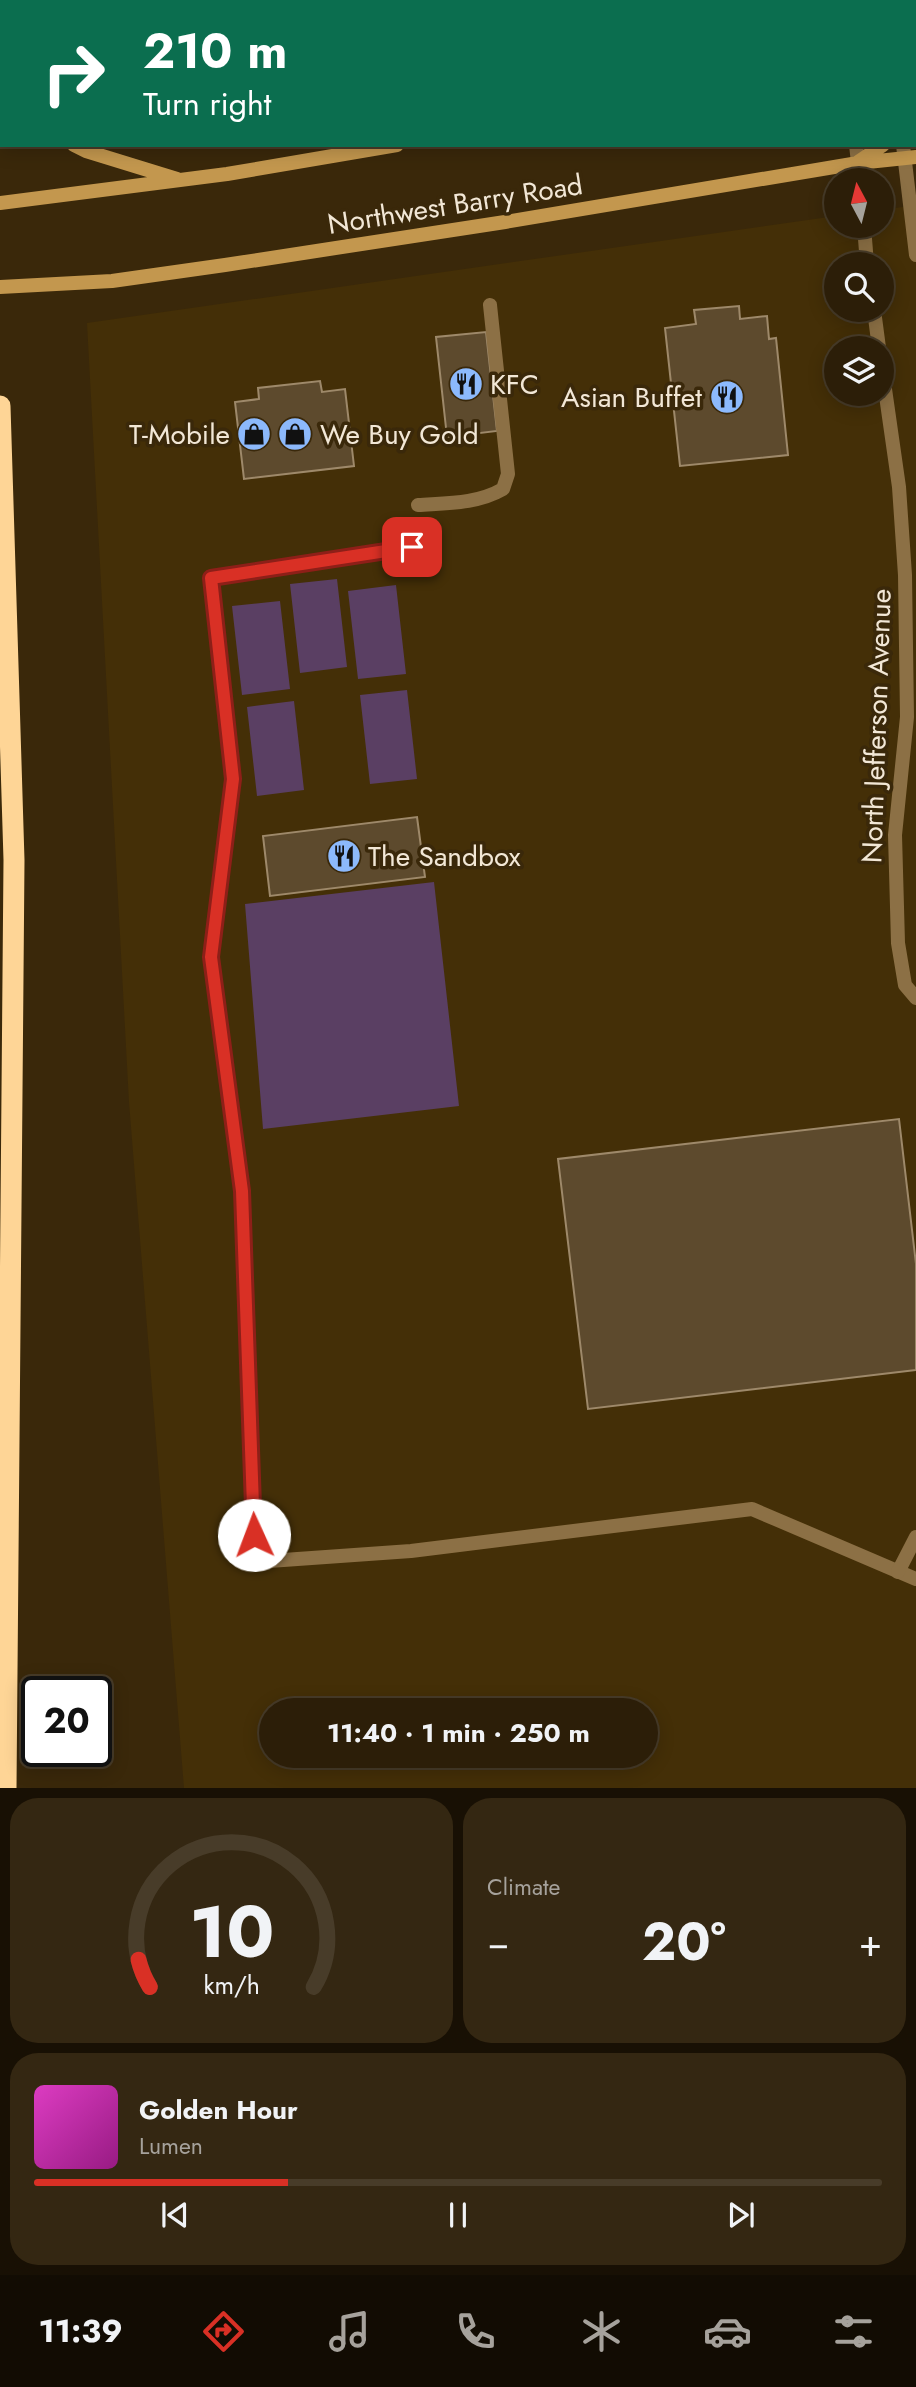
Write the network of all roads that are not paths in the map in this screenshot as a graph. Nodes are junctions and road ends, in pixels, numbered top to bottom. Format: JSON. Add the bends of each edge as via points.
{"nodes":[{"id":1,"x":77,"y":147,"type":"edge"},
{"id":2,"x":385,"y":147,"type":"edge"},
{"id":3,"x":856,"y":147,"type":"edge"},
{"id":4,"x":880,"y":147,"type":"edge"},
{"id":5,"x":908,"y":154,"type":"edge"},
{"id":6,"x":858,"y":163,"type":"junction"},
{"id":7,"x":859,"y":168,"type":"edge"},
{"id":8,"x":182,"y":180,"type":"junction"},
{"id":9,"x":0,"y":203,"type":"edge"},
{"id":10,"x":916,"y":255,"type":"edge"},
{"id":11,"x":0,"y":287,"type":"edge"},
{"id":12,"x":490,"y":305,"type":"dead end"},
{"id":13,"x":0,"y":406,"type":"edge"},
{"id":14,"x":887,"y":406,"type":"edge"},
{"id":15,"x":418,"y":505,"type":"dead end"},
{"id":16,"x":412,"y":547,"type":"dead end"},
{"id":17,"x":916,"y":998,"type":"edge"},
{"id":18,"x":916,"y":1537,"type":"edge"},
{"id":19,"x":898,"y":1572,"type":"junction"},
{"id":20,"x":916,"y":1578,"type":"edge"},
{"id":21,"x":6,"y":1788,"type":"edge"}],
"edges":[{"from":1,"to":8,"type":"main road"},
{"from":2,"to":8,"type":"main road"},
{"from":3,"to":6,"type":"street"},
{"from":4,"to":6,"type":"main road"},
{"from":5,"to":6,"type":"main road","name":"Northwest Barry Road"},
{"from":5,"to":10,"type":"street"},
{"from":6,"to":7,"type":"street"},
{"from":6,"to":11,"type":"main road","name":"Northwest Barry Road","via":[[225,265],[112,281]]},
{"from":8,"to":9,"type":"main road"},
{"from":12,"to":15,"type":"street","via":[[508,474],[503,489],[489,497]]},
{"from":13,"to":21,"type":"highway","via":[[14,860]]},
{"from":14,"to":17,"type":"street","name":"North Jefferson Avenue","via":[[905,575],[907,717],[895,835],[898,943],[905,985]]},
{"from":16,"to":19,"type":"street","via":[[211,578],[233,779],[211,957],[242,1191],[255,1562],[411,1551],[752,1509]]},
{"from":18,"to":19,"type":"street"},
{"from":19,"to":20,"type":"street"}]}
